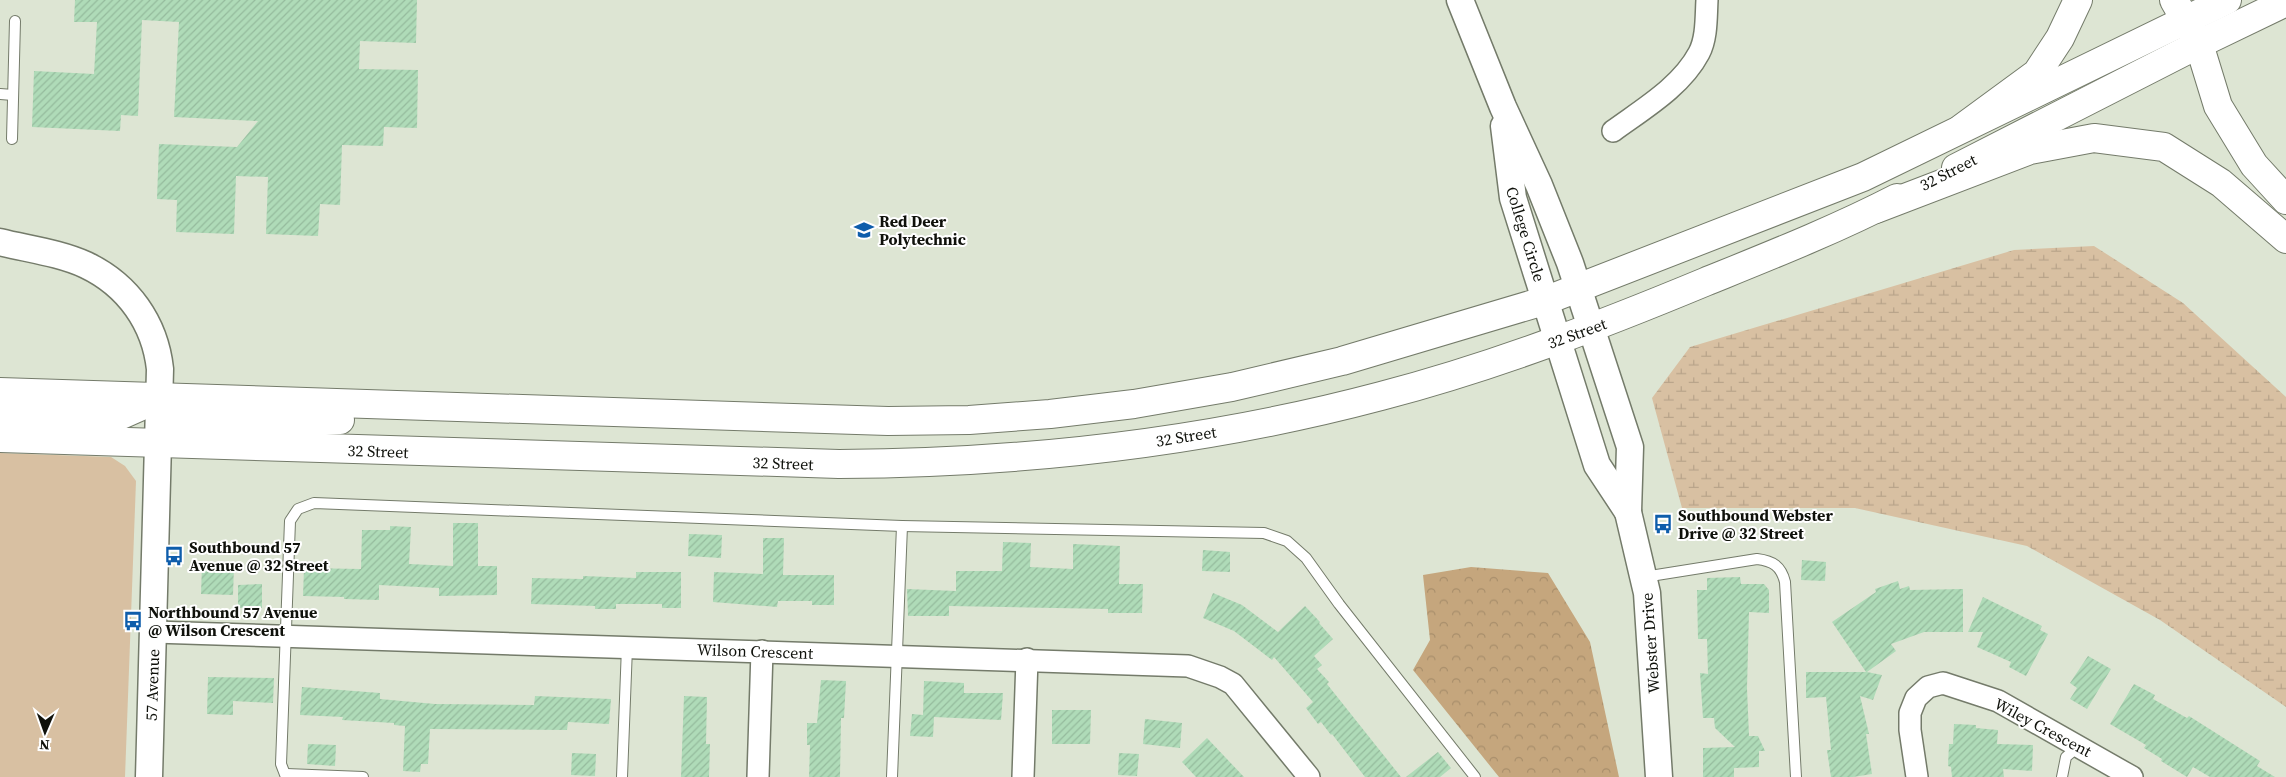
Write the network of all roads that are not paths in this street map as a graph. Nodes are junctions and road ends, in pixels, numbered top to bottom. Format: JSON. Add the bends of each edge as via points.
{"nodes":[{"id":1,"x":1460,"y":0,"type":"edge"},
{"id":2,"x":1707,"y":0,"type":"edge"},
{"id":3,"x":2078,"y":0,"type":"edge"},
{"id":4,"x":2227,"y":0,"type":"edge"},
{"id":5,"x":2286,"y":2,"type":"edge"},
{"id":6,"x":2179,"y":10,"type":"edge"},
{"id":7,"x":15,"y":20,"type":"dead end"},
{"id":8,"x":2199,"y":44,"type":"junction"},
{"id":9,"x":0,"y":94,"type":"edge"},
{"id":10,"x":13,"y":95,"type":"junction"},
{"id":11,"x":1502,"y":107,"type":"junction"},
{"id":12,"x":1962,"y":128,"type":"junction"},
{"id":13,"x":1613,"y":131,"type":"dead end"},
{"id":14,"x":12,"y":139,"type":"dead end"},
{"id":15,"x":2286,"y":200,"type":"edge"},
{"id":16,"x":1876,"y":209,"type":"junction"},
{"id":17,"x":2286,"y":240,"type":"edge"},
{"id":18,"x":0,"y":242,"type":"edge"},
{"id":19,"x":1579,"y":289,"type":"junction"},
{"id":20,"x":1547,"y":300,"type":"junction"},
{"id":21,"x":1592,"y":328,"type":"junction"},
{"id":22,"x":1559,"y":340,"type":"junction"},
{"id":23,"x":0,"y":392,"type":"edge"},
{"id":24,"x":159,"y":398,"type":"junction"},
{"id":25,"x":479,"y":406,"type":"junction"},
{"id":26,"x":0,"y":419,"type":"edge"},
{"id":27,"x":0,"y":438,"type":"edge"},
{"id":28,"x":158,"y":443,"type":"junction"},
{"id":29,"x":1628,"y":512,"type":"junction"},
{"id":30,"x":902,"y":526,"type":"junction"},
{"id":31,"x":1644,"y":577,"type":"junction"},
{"id":32,"x":154,"y":632,"type":"junction"},
{"id":33,"x":286,"y":636,"type":"junction"},
{"id":34,"x":627,"y":647,"type":"junction"},
{"id":35,"x":762,"y":651,"type":"junction"},
{"id":36,"x":897,"y":655,"type":"junction"},
{"id":37,"x":1027,"y":659,"type":"junction"},
{"id":38,"x":2080,"y":746,"type":"junction"},
{"id":39,"x":286,"y":776,"type":"edge"},
{"id":40,"x":149,"y":777,"type":"edge"},
{"id":41,"x":363,"y":777,"type":"edge"},
{"id":42,"x":622,"y":777,"type":"edge"},
{"id":43,"x":758,"y":777,"type":"edge"},
{"id":44,"x":892,"y":777,"type":"edge"},
{"id":45,"x":1023,"y":777,"type":"edge"},
{"id":46,"x":1309,"y":777,"type":"edge"},
{"id":47,"x":1475,"y":777,"type":"edge"},
{"id":48,"x":1659,"y":777,"type":"edge"},
{"id":49,"x":1796,"y":777,"type":"edge"},
{"id":50,"x":1917,"y":777,"type":"edge"},
{"id":51,"x":2062,"y":777,"type":"edge"},
{"id":52,"x":2132,"y":777,"type":"edge"}],
"edges":[{"from":1,"to":11,"type":"street","name":"College Circle"},
{"from":2,"to":13,"type":"street","via":[[1706,27],[1700,53],[1680,80]]},
{"from":3,"to":12,"type":"main road","via":[[2060,38],[2037,73]]},
{"from":4,"to":6,"type":"main road","name":"32 Street"},
{"from":5,"to":8,"type":"main road","name":"32 Street"},
{"from":6,"to":8,"type":"main road"},
{"from":6,"to":12,"type":"main road","name":"32 Street"},
{"from":7,"to":10,"type":"lane"},
{"from":8,"to":15,"type":"main road","via":[[2218,106],[2254,165]]},
{"from":8,"to":16,"type":"main road","name":"32 Street"},
{"from":9,"to":10,"type":"lane"},
{"from":10,"to":14,"type":"lane"},
{"from":11,"to":19,"type":"street","name":"College Circle","via":[[1539,184]]},
{"from":11,"to":20,"type":"street","name":"College Circle","via":[[1513,198]]},
{"from":12,"to":19,"type":"main road","name":"32 Street","via":[[1863,177]]},
{"from":16,"to":17,"type":"main road","via":[[2030,150],[2094,138],[2164,147],[2221,183]]},
{"from":16,"to":21,"type":"main road","name":"32 Street"},
{"from":18,"to":24,"type":"street","name":"57 Avenue","via":[[84,264],[121,287],[145,319],[156,344],[160,369]]},
{"from":19,"to":20,"type":"main road","name":"32 Street"},
{"from":19,"to":21,"type":"street","name":"College Circle"},
{"from":20,"to":22,"type":"street","name":"College Circle"},
{"from":20,"to":25,"type":"main road","name":"32 Street","via":[[1439,334],[1232,387],[1050,414],[969,420],[869,420]]},
{"from":21,"to":22,"type":"main road","name":"32 Street"},
{"from":21,"to":29,"type":"street","name":"Webster Drive","via":[[1630,447]]},
{"from":22,"to":28,"type":"main road","name":"32 Street","via":[[1382,396],[1312,413],[1173,439],[1012,459],[927,464],[839,464]]},
{"from":22,"to":29,"type":"street","name":"Webster Drive","via":[[1597,465]]},
{"from":23,"to":24,"type":"main road","name":"32 Street"},
{"from":24,"to":25,"type":"main road","name":"32 Street"},
{"from":24,"to":26,"type":"main road","via":[[120,416]]},
{"from":24,"to":28,"type":"street","name":"57 Avenue"},
{"from":25,"to":28,"type":"main road","via":[[339,420],[181,422],[170,426]]},
{"from":27,"to":28,"type":"main road","name":"32 Street"},
{"from":28,"to":32,"type":"street","name":"57 Avenue"},
{"from":29,"to":31,"type":"street","name":"Webster Drive"},
{"from":30,"to":33,"type":"lane","via":[[314,503],[298,509],[290,521]]},
{"from":30,"to":36,"type":"lane"},
{"from":30,"to":47,"type":"lane","via":[[1264,533],[1286,541],[1306,558]]},
{"from":31,"to":48,"type":"street","name":"Webster Drive"},
{"from":31,"to":49,"type":"lane","via":[[1757,559],[1778,565],[1785,582]]},
{"from":32,"to":33,"type":"street","name":"Wilson Crescent"},
{"from":32,"to":40,"type":"street","name":"57 Avenue"},
{"from":33,"to":34,"type":"street","name":"Wilson Crescent"},
{"from":33,"to":39,"type":"lane","via":[[281,764]]},
{"from":34,"to":35,"type":"street","name":"Wilson Crescent"},
{"from":34,"to":42,"type":"lane"},
{"from":35,"to":36,"type":"street","name":"Wilson Crescent"},
{"from":35,"to":43,"type":"street"},
{"from":36,"to":37,"type":"street","name":"Wilson Crescent"},
{"from":36,"to":44,"type":"lane"},
{"from":37,"to":45,"type":"street"},
{"from":37,"to":46,"type":"street","name":"Wilson Crescent","via":[[1175,664],[1220,677],[1233,684],[1244,696]]},
{"from":38,"to":50,"type":"street","name":"Wiley Crescent","via":[[1998,701],[1943,683],[1928,687],[1916,698],[1910,713]]},
{"from":38,"to":51,"type":"lane","via":[[2066,758]]},
{"from":38,"to":52,"type":"street","name":"Wiley Crescent"},
{"from":39,"to":41,"type":"lane"}]}
